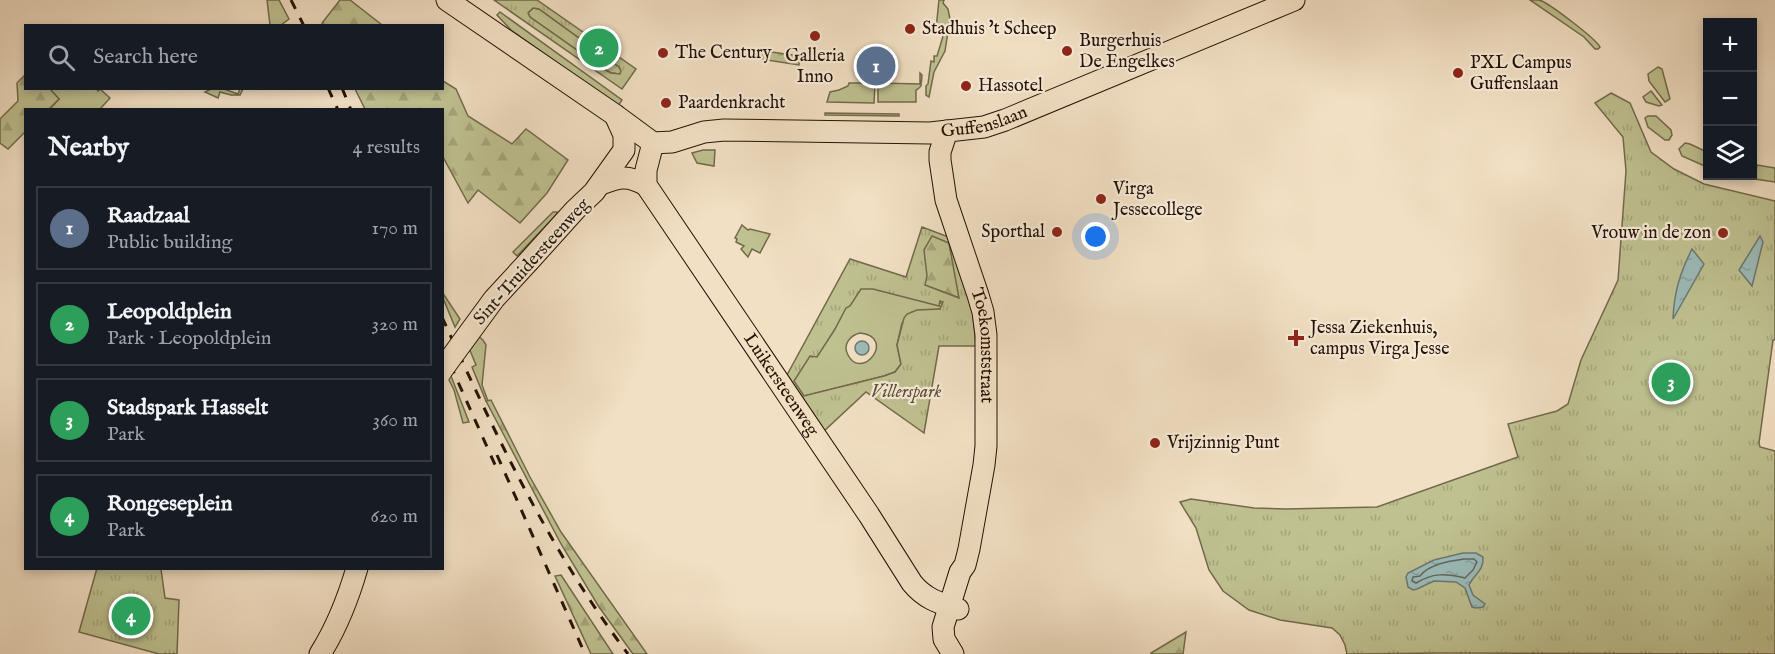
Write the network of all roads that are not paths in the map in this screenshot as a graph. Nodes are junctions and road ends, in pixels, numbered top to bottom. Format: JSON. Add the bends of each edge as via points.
{"nodes":[{"id":1,"x":447,"y":0,"type":"edge"},
{"id":2,"x":1294,"y":0,"type":"edge"},
{"id":3,"x":615,"y":115,"type":"junction"},
{"id":4,"x":947,"y":131,"type":"junction"},
{"id":5,"x":647,"y":139,"type":"junction"},
{"id":6,"x":624,"y":150,"type":"junction"},
{"id":7,"x":601,"y":184,"type":"junction"},
{"id":8,"x":646,"y":185,"type":"junction"},
{"id":9,"x":444,"y":367,"type":"edge"},
{"id":10,"x":356,"y":570,"type":"edge"},
{"id":11,"x":951,"y":618,"type":"junction"},
{"id":12,"x":320,"y":654,"type":"edge"},
{"id":13,"x":953,"y":654,"type":"edge"},
{"id":14,"x":963,"y":654,"type":"edge"}],
"edges":[{"from":1,"to":3,"type":"main road"},
{"from":2,"to":4,"type":"main road","name":"Guffenslaan","via":[[1005,120]]},
{"from":3,"to":5,"type":"main road"},
{"from":3,"to":6,"type":"main road","via":[[624,135]]},
{"from":4,"to":5,"type":"main road","name":"Guffenslaan","via":[[724,130],[672,142]]},
{"from":4,"to":11,"type":"main road","name":"Toekomststraat","via":[[940,152],[946,200],[981,304],[986,335],[984,465]]},
{"from":5,"to":6,"type":"main road","name":"Sint-Truidersteenweg"},
{"from":5,"to":7,"type":"main road","name":"Sint-Truidersteenweg","via":[[633,160]]},
{"from":5,"to":8,"type":"main road"},
{"from":6,"to":7,"type":"main road","name":"Sint-Truidersteenweg"},
{"from":7,"to":8,"type":"main road","via":[[619,177],[633,178]]},
{"from":7,"to":9,"type":"main road","name":"Sint-Truidersteenweg","bridge":true,"via":[[494,299]]},
{"from":8,"to":11,"type":"main road","name":"Luikersteenweg","via":[[912,583]]},
{"from":10,"to":12,"type":"main road","via":[[347,601]]},
{"from":11,"to":13,"type":"main road","via":[[944,639]]},
{"from":11,"to":14,"type":"main road","via":[[955,643]]}]}
